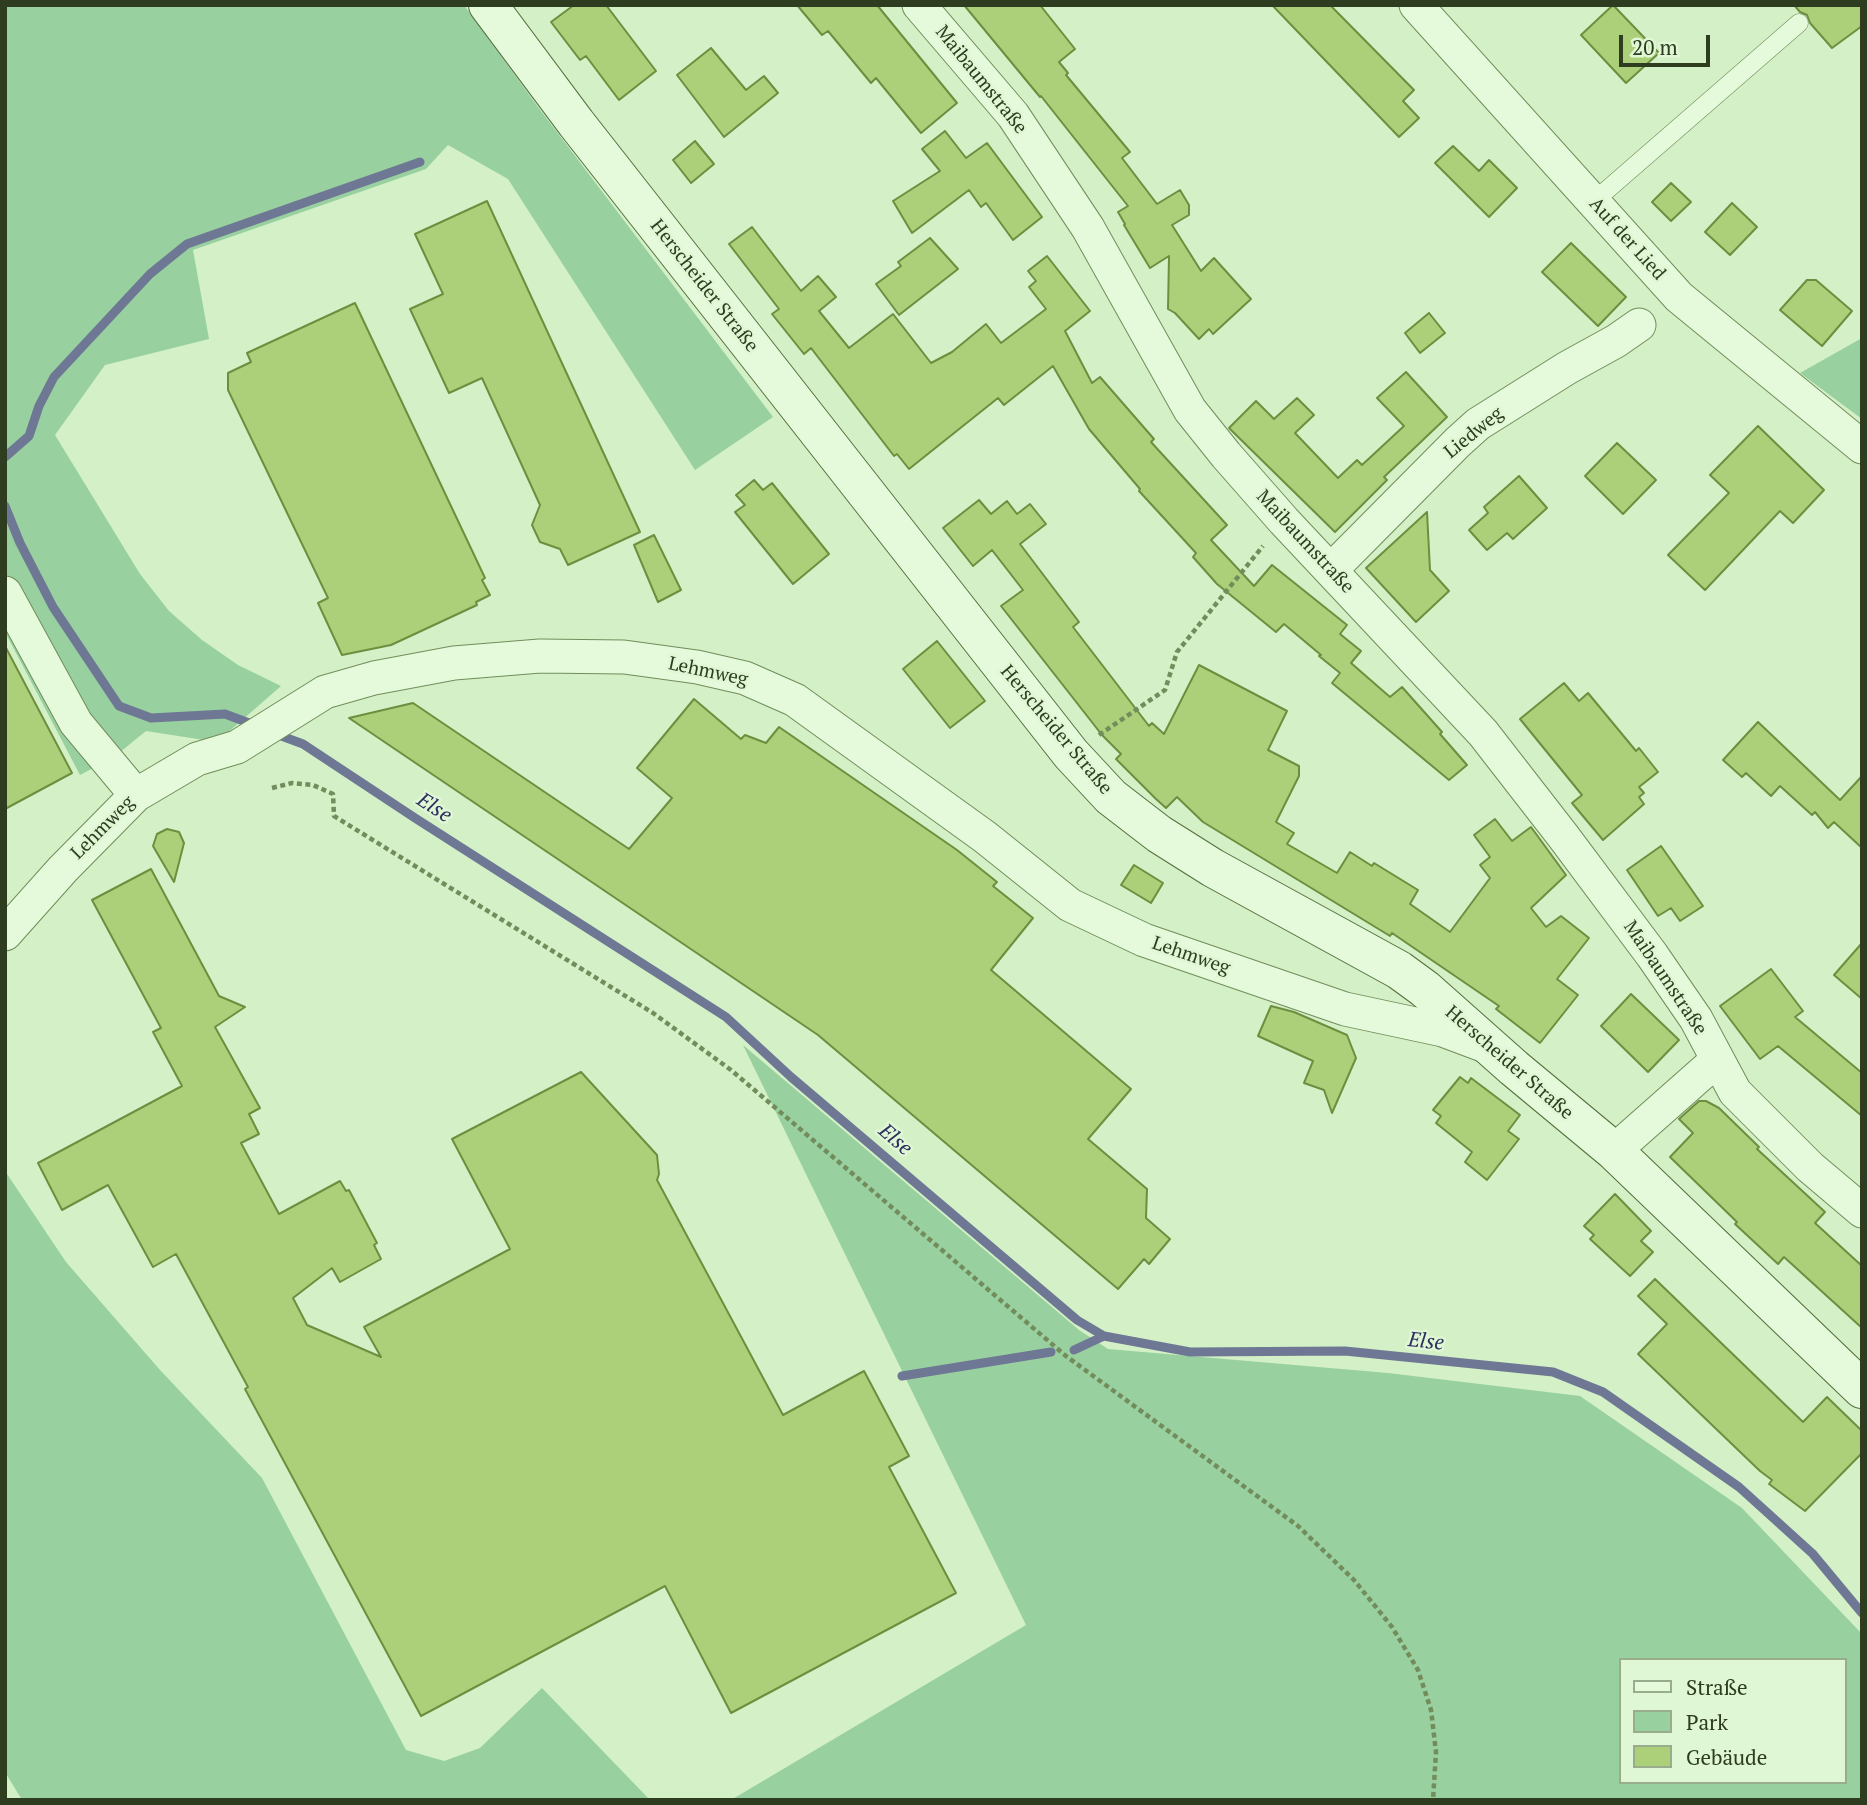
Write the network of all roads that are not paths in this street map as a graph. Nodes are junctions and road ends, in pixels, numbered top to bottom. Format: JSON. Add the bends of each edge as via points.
{"nodes":[{"id":1,"x":488,"y":5,"type":"edge"},
{"id":2,"x":919,"y":5,"type":"edge"},
{"id":3,"x":1416,"y":5,"type":"edge"},
{"id":4,"x":1799,"y":23,"type":"dead end"},
{"id":5,"x":1593,"y":202,"type":"junction"},
{"id":6,"x":1639,"y":325,"type":"dead end"},
{"id":7,"x":1862,"y":447,"type":"edge"},
{"id":8,"x":1331,"y":570,"type":"junction"},
{"id":9,"x":5,"y":593,"type":"edge"},
{"id":10,"x":136,"y":795,"type":"junction"},
{"id":11,"x":5,"y":934,"type":"edge"},
{"id":12,"x":1489,"y":1047,"type":"junction"},
{"id":13,"x":1717,"y":1059,"type":"junction"},
{"id":14,"x":1614,"y":1151,"type":"junction"},
{"id":15,"x":1862,"y":1211,"type":"edge"},
{"id":16,"x":1862,"y":1389,"type":"edge"}],
"edges":[{"from":1,"to":12,"type":"main road","name":"Herscheider Straße","via":[[1071,754],[1111,797],[1213,868],[1399,970]]},
{"from":2,"to":8,"type":"street","name":"Maibaumstraße","via":[[1013,115],[1088,228],[1190,410]]},
{"from":3,"to":5,"type":"street","name":"Auf der Lied"},
{"from":4,"to":5,"type":"lane"},
{"from":5,"to":7,"type":"street","name":"Auf der Lied","via":[[1679,297]]},
{"from":6,"to":8,"type":"street","name":"Liedweg","via":[[1478,424]]},
{"from":8,"to":13,"type":"street","name":"Maibaumstraße","via":[[1483,733],[1652,956],[1696,1018]]},
{"from":9,"to":10,"type":"street","via":[[76,723]]},
{"from":10,"to":11,"type":"street","name":"Lehmweg"},
{"from":10,"to":12,"type":"street","name":"Lehmweg","via":[[197,759],[237,747],[325,692],[373,678],[454,663],[540,656],[624,657],[698,667],[745,678],[795,700],[985,837],[1070,905],[1144,940],[1345,1009],[1443,1030]]},
{"from":12,"to":14,"type":"main road","name":"Herscheider Straße"},
{"from":13,"to":14,"type":"street"},
{"from":13,"to":15,"type":"street","name":"Maibaumstraße","via":[[1735,1092]]},
{"from":14,"to":16,"type":"main road","name":"Herscheider Straße"}]}
